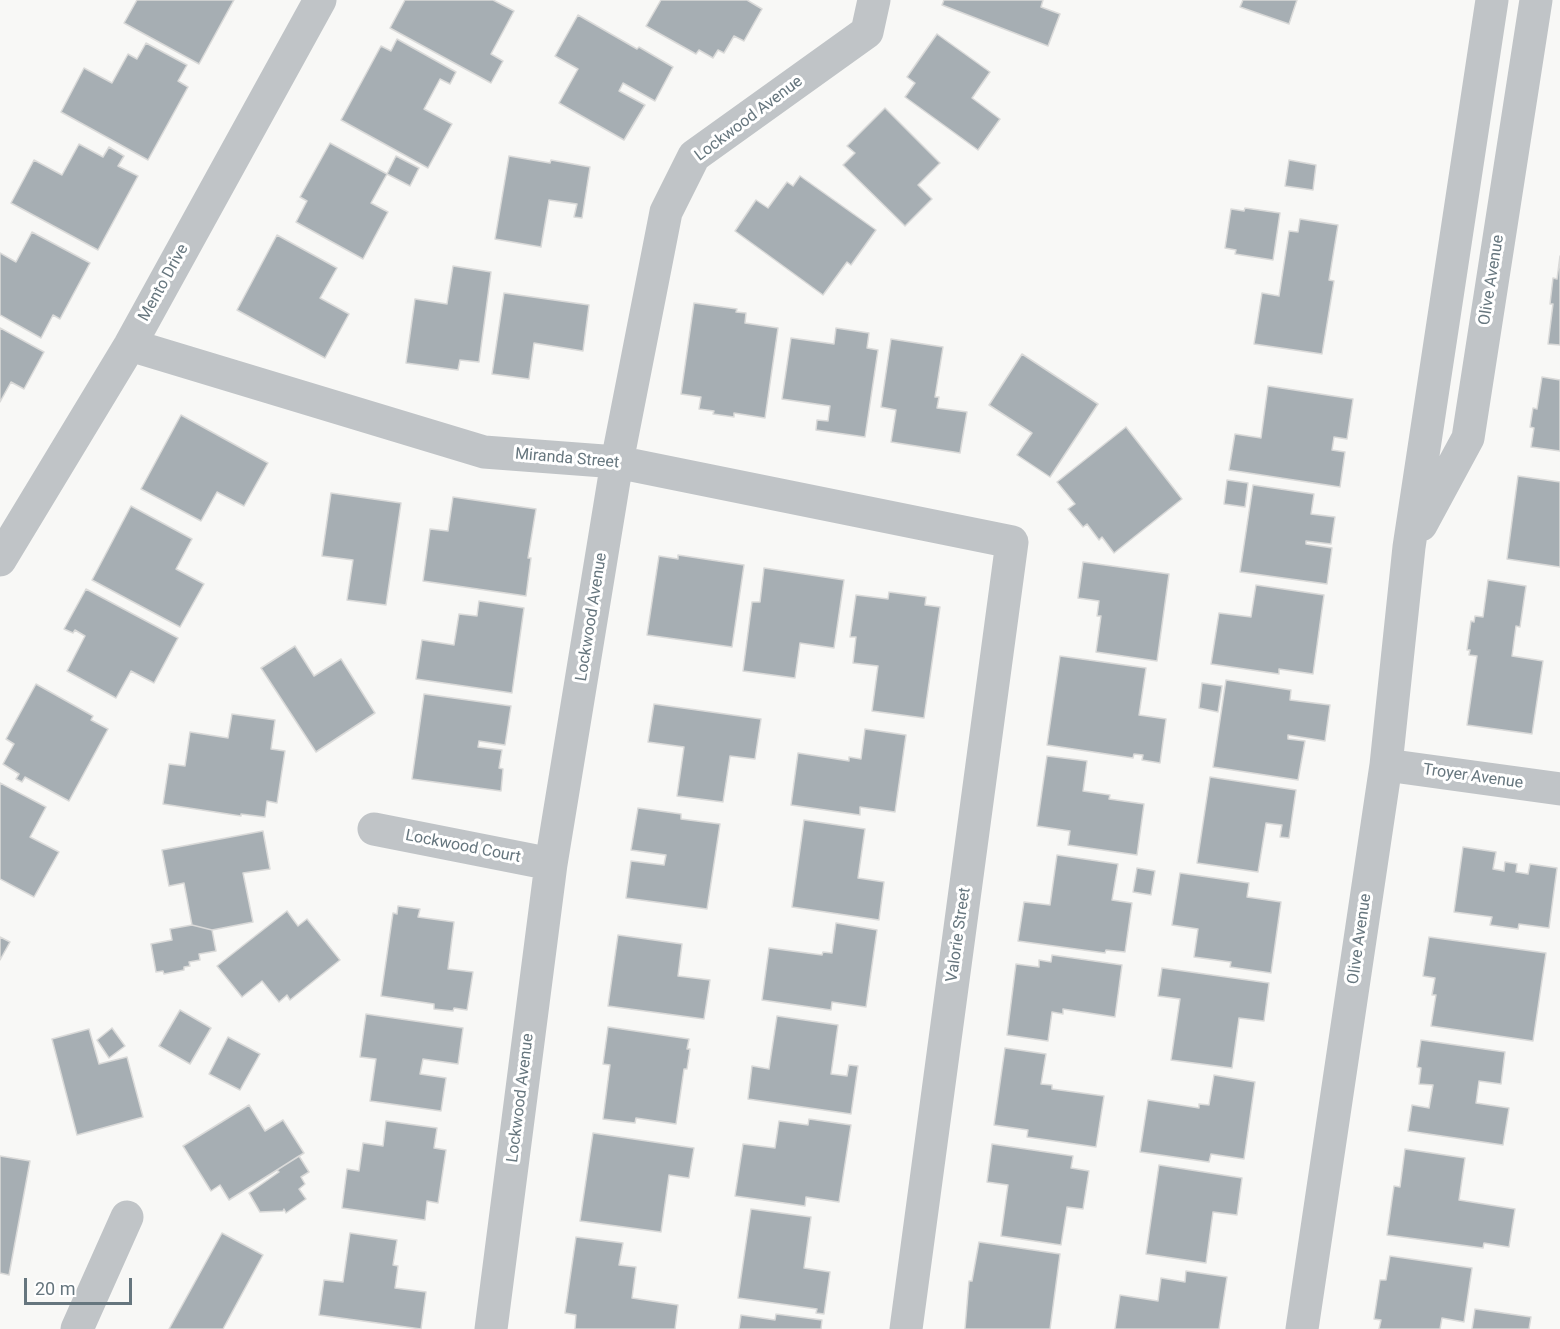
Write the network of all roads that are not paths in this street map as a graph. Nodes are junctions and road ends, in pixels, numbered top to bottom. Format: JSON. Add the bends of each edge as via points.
{"nodes":[{"id":1,"x":320,"y":0,"type":"edge"},
{"id":2,"x":874,"y":0,"type":"edge"},
{"id":3,"x":1492,"y":0,"type":"edge"},
{"id":4,"x":1536,"y":0,"type":"edge"},
{"id":5,"x":130,"y":345,"type":"junction"},
{"id":6,"x":617,"y":462,"type":"junction"},
{"id":7,"x":1012,"y":542,"type":"joint"},
{"id":8,"x":1409,"y":547,"type":"junction"},
{"id":9,"x":0,"y":560,"type":"edge"},
{"id":10,"x":1386,"y":765,"type":"junction"},
{"id":11,"x":1560,"y":789,"type":"edge"},
{"id":12,"x":374,"y":829,"type":"dead end"},
{"id":13,"x":551,"y":864,"type":"junction"},
{"id":14,"x":127,"y":1217,"type":"dead end"},
{"id":15,"x":77,"y":1329,"type":"edge"},
{"id":16,"x":491,"y":1329,"type":"edge"},
{"id":17,"x":906,"y":1329,"type":"edge"},
{"id":18,"x":1302,"y":1329,"type":"edge"}],
"edges":[{"from":1,"to":5,"type":"street","name":"Mento Drive"},
{"from":2,"to":6,"type":"street","name":"Lockwood Avenue","via":[[867,32],[694,156],[666,212]]},
{"from":3,"to":8,"type":"street","name":"Olive Avenue"},
{"from":4,"to":8,"type":"street","name":"Olive Avenue","via":[[1468,438]]},
{"from":5,"to":6,"type":"street","name":"Miranda Street","via":[[484,452]]},
{"from":5,"to":9,"type":"street","name":"Mento Drive"},
{"from":6,"to":7,"type":"street","name":"Miranda Street"},
{"from":6,"to":13,"type":"street","name":"Lockwood Avenue"},
{"from":7,"to":17,"type":"street","name":"Valorie Street"},
{"from":8,"to":10,"type":"street","name":"Olive Avenue"},
{"from":10,"to":11,"type":"street","name":"Troyer Avenue"},
{"from":10,"to":18,"type":"street","name":"Olive Avenue"},
{"from":12,"to":13,"type":"street","name":"Lockwood Court"},
{"from":13,"to":16,"type":"street","name":"Lockwood Avenue"},
{"from":14,"to":15,"type":"street"}]}
